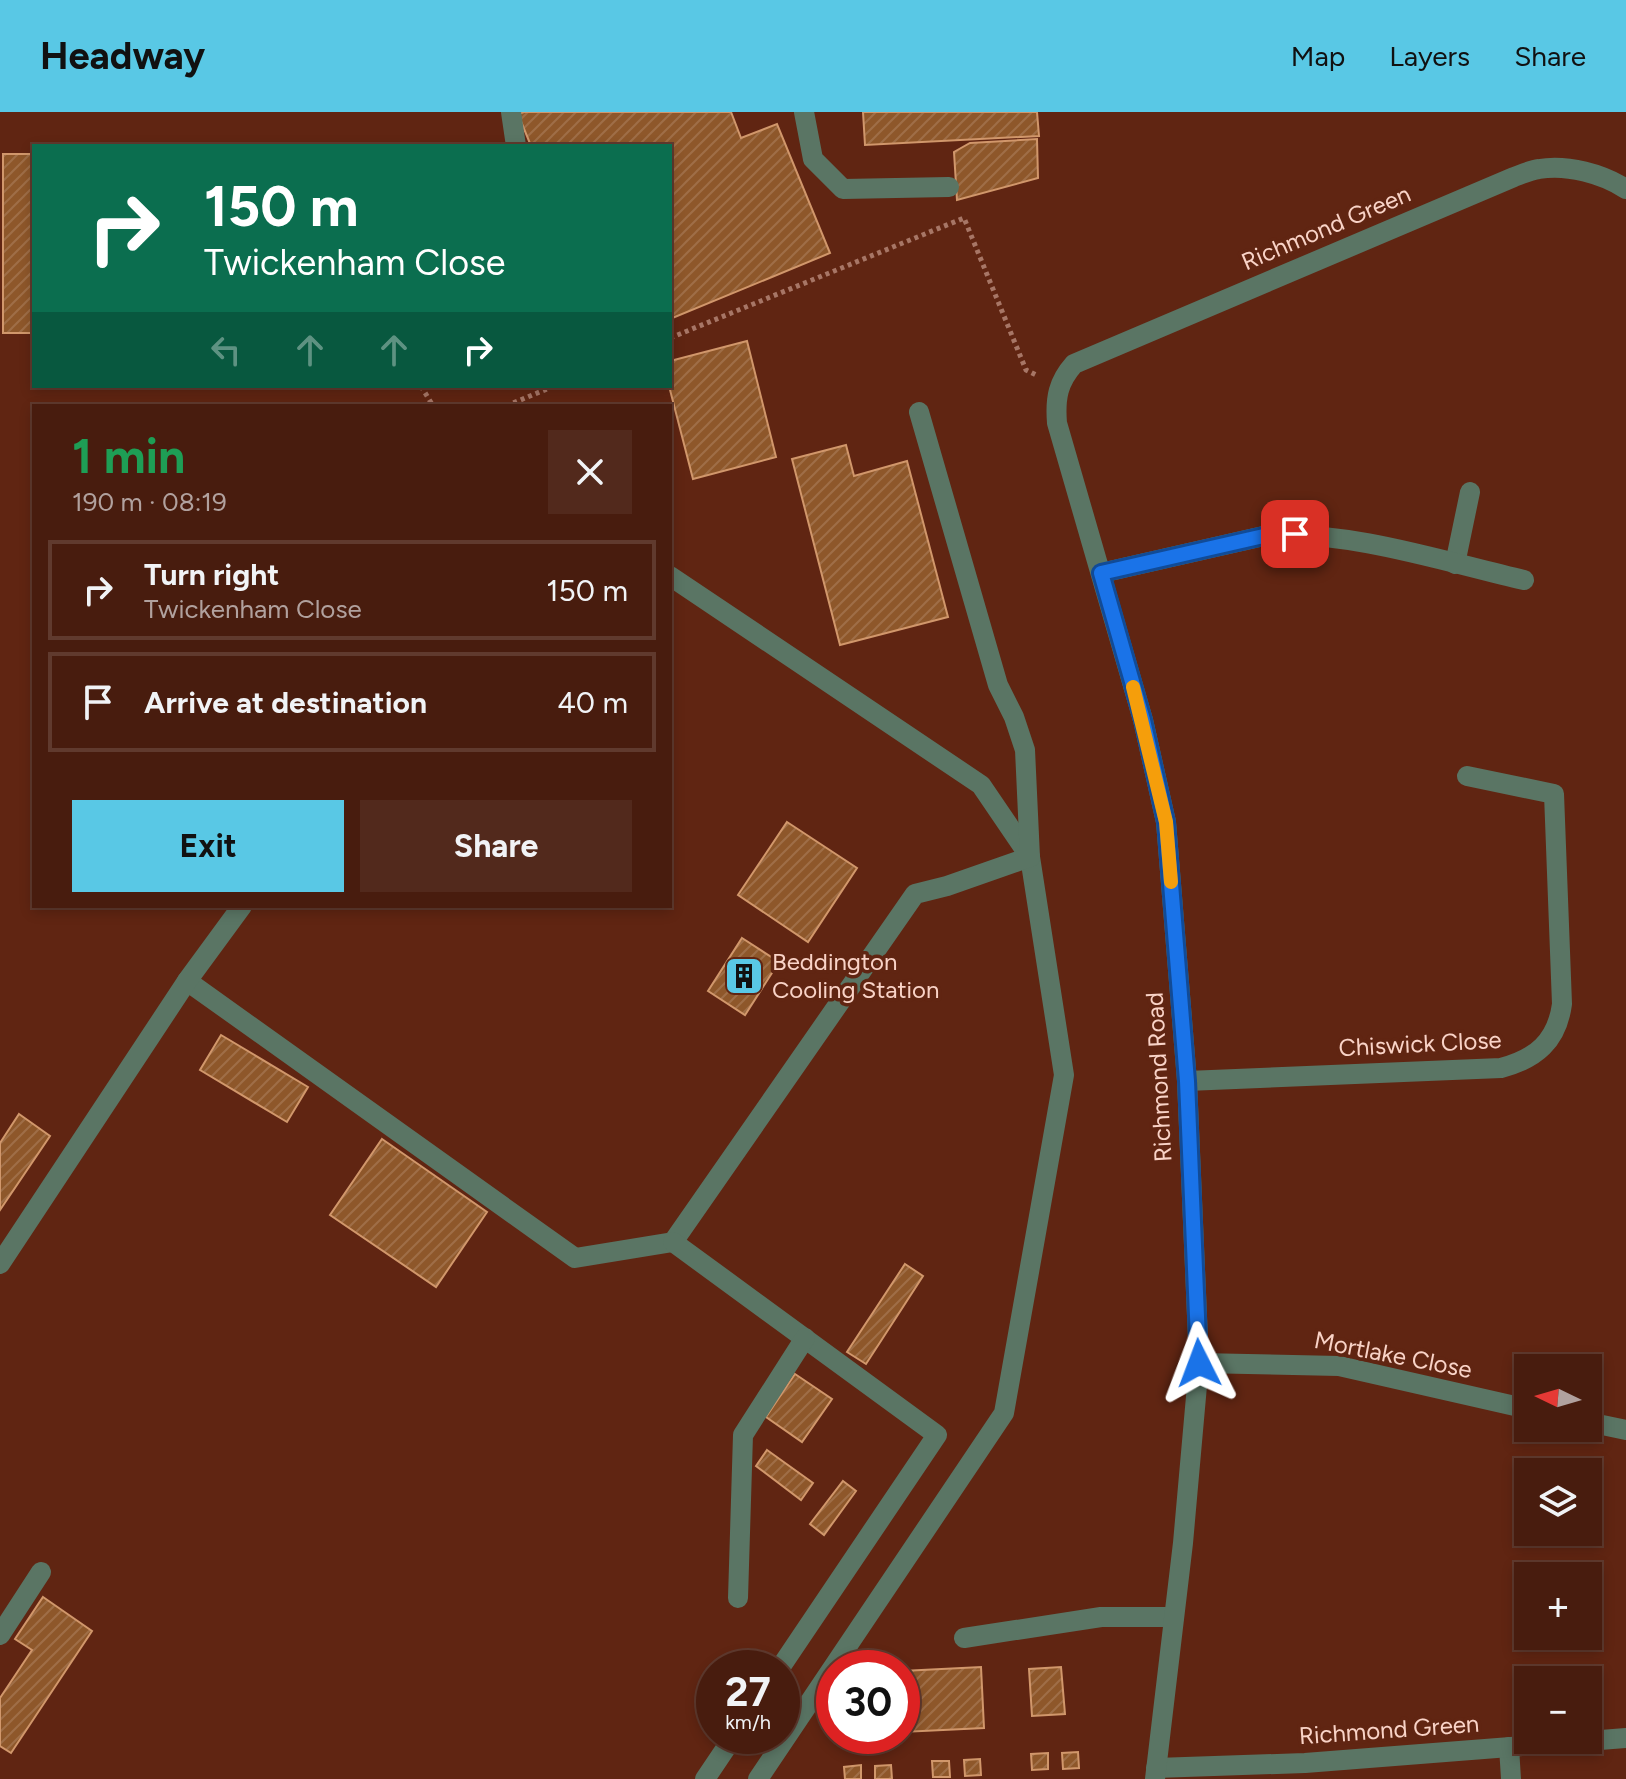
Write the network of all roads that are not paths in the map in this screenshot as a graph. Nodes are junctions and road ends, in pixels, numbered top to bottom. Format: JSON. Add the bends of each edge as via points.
{"nodes":[{"id":1,"x":511,"y":112,"type":"edge"},
{"id":2,"x":804,"y":112,"type":"edge"},
{"id":3,"x":516,"y":144,"type":"edge"},
{"id":4,"x":949,"y":187,"type":"dead end"},
{"id":5,"x":1626,"y":189,"type":"edge"},
{"id":6,"x":1059,"y":385,"type":"joint"},
{"id":7,"x":919,"y":412,"type":"dead end"},
{"id":8,"x":1470,"y":492,"type":"dead end"},
{"id":9,"x":1455,"y":564,"type":"junction"},
{"id":10,"x":1101,"y":573,"type":"junction"},
{"id":11,"x":672,"y":577,"type":"edge"},
{"id":12,"x":1524,"y":580,"type":"dead end"},
{"id":13,"x":1467,"y":776,"type":"dead end"},
{"id":14,"x":1030,"y":857,"type":"junction"},
{"id":15,"x":241,"y":908,"type":"edge"},
{"id":16,"x":187,"y":981,"type":"junction"},
{"id":17,"x":1187,"y":1081,"type":"junction"},
{"id":18,"x":673,"y":1242,"type":"junction"},
{"id":19,"x":2,"y":1256,"type":"edge"},
{"id":20,"x":805,"y":1338,"type":"junction"},
{"id":21,"x":1199,"y":1363,"type":"junction"},
{"id":22,"x":1514,"y":1406,"type":"edge"},
{"id":23,"x":1602,"y":1425,"type":"edge"},
{"id":24,"x":1626,"y":1430,"type":"edge"},
{"id":25,"x":41,"y":1572,"type":"dead end"},
{"id":26,"x":738,"y":1598,"type":"dead end"},
{"id":27,"x":1174,"y":1617,"type":"junction"},
{"id":28,"x":0,"y":1635,"type":"edge"},
{"id":29,"x":964,"y":1638,"type":"dead end"},
{"id":30,"x":792,"y":1650,"type":"edge"},
{"id":31,"x":1626,"y":1738,"type":"edge"},
{"id":32,"x":1509,"y":1747,"type":"junction"},
{"id":33,"x":722,"y":1754,"type":"edge"},
{"id":34,"x":1155,"y":1773,"type":"edge"},
{"id":35,"x":705,"y":1779,"type":"edge"},
{"id":36,"x":758,"y":1779,"type":"edge"},
{"id":37,"x":1511,"y":1779,"type":"edge"}],
"edges":[{"from":1,"to":3,"type":"street"},
{"from":2,"to":4,"type":"street","via":[[813,159],[843,189]]},
{"from":5,"to":6,"type":"street","name":"Richmond Green","via":[[1607,176],[1540,168],[1074,364]]},
{"from":6,"to":10,"type":"street","name":"Richmond Road","via":[[1057,423]]},
{"from":7,"to":14,"type":"street","via":[[998,685],[1025,750]]},
{"from":8,"to":9,"type":"street"},
{"from":9,"to":10,"type":"street","via":[[1295,534],[1268,535]]},
{"from":9,"to":12,"type":"street"},
{"from":10,"to":17,"type":"street","name":"Richmond Road","via":[[1166,822]]},
{"from":11,"to":14,"type":"street","via":[[981,785]]},
{"from":13,"to":17,"type":"street","name":"Chiswick Close","via":[[1554,794],[1562,1004],[1548,1043],[1521,1063],[1501,1068]]},
{"from":14,"to":18,"type":"street","via":[[915,894]]},
{"from":14,"to":36,"type":"street","via":[[1064,1075],[1004,1413]]},
{"from":15,"to":16,"type":"street"},
{"from":16,"to":18,"type":"street","via":[[575,1258]]},
{"from":16,"to":19,"type":"street"},
{"from":17,"to":21,"type":"street","name":"Richmond Road"},
{"from":18,"to":20,"type":"street"},
{"from":20,"to":26,"type":"street","via":[[743,1435]]},
{"from":20,"to":30,"type":"street","via":[[937,1435]]},
{"from":21,"to":22,"type":"street","name":"Mortlake Close","via":[[1339,1366]]},
{"from":21,"to":27,"type":"street","name":"Richmond Road"},
{"from":23,"to":24,"type":"street"},
{"from":25,"to":28,"type":"street"},
{"from":27,"to":29,"type":"street","via":[[1101,1617]]},
{"from":27,"to":34,"type":"street","name":"Richmond Road"},
{"from":31,"to":32,"type":"street","name":"Richmond Green"},
{"from":32,"to":34,"type":"street","name":"Richmond Green"},
{"from":32,"to":37,"type":"street"},
{"from":33,"to":35,"type":"street"}]}
